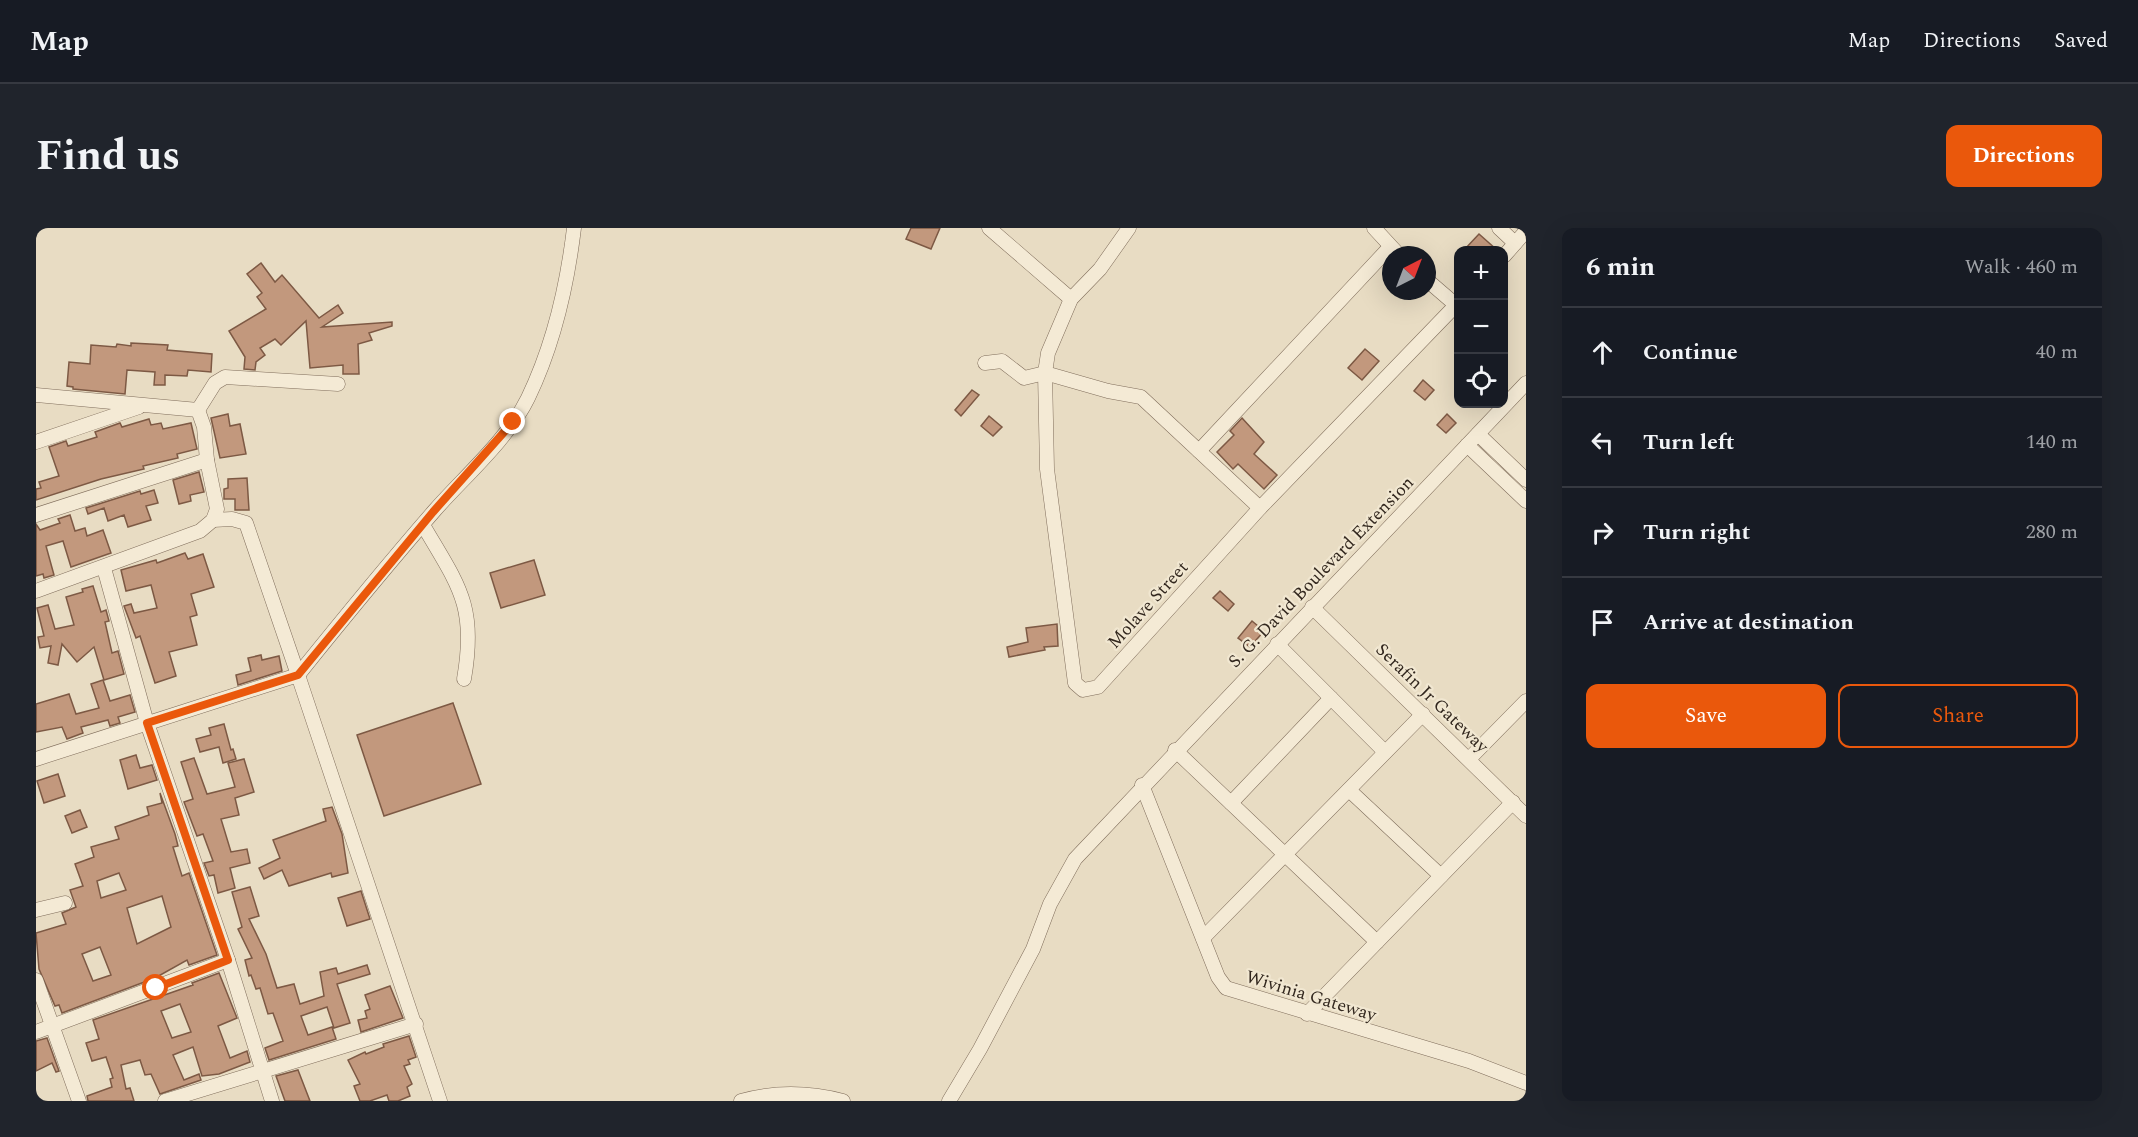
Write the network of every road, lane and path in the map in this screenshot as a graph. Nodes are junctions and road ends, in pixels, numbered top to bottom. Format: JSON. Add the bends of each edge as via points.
{"nodes":[{"id":1,"x":574,"y":228,"type":"edge"},
{"id":2,"x":989,"y":228,"type":"edge"},
{"id":3,"x":1374,"y":228,"type":"edge"},
{"id":4,"x":1499,"y":228,"type":"edge"},
{"id":5,"x":1127,"y":229,"type":"edge"},
{"id":6,"x":1526,"y":231,"type":"edge"},
{"id":7,"x":1515,"y":243,"type":"junction"},
{"id":8,"x":1390,"y":246,"type":"edge"},
{"id":9,"x":1508,"y":251,"type":"edge"},
{"id":10,"x":1382,"y":264,"type":"edge"},
{"id":11,"x":1436,"y":287,"type":"edge"},
{"id":12,"x":1071,"y":299,"type":"junction"},
{"id":13,"x":1454,"y":302,"type":"edge"},
{"id":14,"x":1454,"y":307,"type":"edge"},
{"id":15,"x":985,"y":363,"type":"dead end"},
{"id":16,"x":1045,"y":373,"type":"junction"},
{"id":17,"x":1526,"y":383,"type":"edge"},
{"id":18,"x":338,"y":384,"type":"dead end"},
{"id":19,"x":36,"y":395,"type":"edge"},
{"id":20,"x":143,"y":405,"type":"junction"},
{"id":21,"x":198,"y":410,"type":"junction"},
{"id":22,"x":1478,"y":434,"type":"junction"},
{"id":23,"x":36,"y":442,"type":"edge"},
{"id":24,"x":1467,"y":445,"type":"junction"},
{"id":25,"x":1199,"y":451,"type":"junction"},
{"id":26,"x":207,"y":460,"type":"junction"},
{"id":27,"x":1526,"y":480,"type":"edge"},
{"id":28,"x":1526,"y":501,"type":"edge"},
{"id":29,"x":1260,"y":508,"type":"junction"},
{"id":30,"x":36,"y":515,"type":"edge"},
{"id":31,"x":213,"y":520,"type":"junction"},
{"id":32,"x":423,"y":525,"type":"junction"},
{"id":33,"x":104,"y":568,"type":"junction"},
{"id":34,"x":36,"y":591,"type":"edge"},
{"id":35,"x":1312,"y":607,"type":"junction"},
{"id":36,"x":1277,"y":644,"type":"junction"},
{"id":37,"x":298,"y":675,"type":"junction"},
{"id":38,"x":464,"y":679,"type":"dead end"},
{"id":39,"x":1331,"y":698,"type":"junction"},
{"id":40,"x":1526,"y":701,"type":"edge"},
{"id":41,"x":1423,"y":714,"type":"junction"},
{"id":42,"x":147,"y":723,"type":"junction"},
{"id":43,"x":1175,"y":750,"type":"junction"},
{"id":44,"x":1385,"y":752,"type":"junction"},
{"id":45,"x":36,"y":759,"type":"edge"},
{"id":46,"x":1470,"y":759,"type":"junction"},
{"id":47,"x":1142,"y":785,"type":"junction"},
{"id":48,"x":1348,"y":790,"type":"junction"},
{"id":49,"x":1513,"y":802,"type":"junction"},
{"id":50,"x":1231,"y":803,"type":"junction"},
{"id":51,"x":1526,"y":816,"type":"edge"},
{"id":52,"x":1286,"y":854,"type":"junction"},
{"id":53,"x":1441,"y":876,"type":"junction"},
{"id":54,"x":65,"y":903,"type":"dead end"},
{"id":55,"x":36,"y":910,"type":"edge"},
{"id":56,"x":1203,"y":938,"type":"junction"},
{"id":57,"x":1377,"y":942,"type":"junction"},
{"id":58,"x":228,"y":960,"type":"junction"},
{"id":59,"x":36,"y":980,"type":"edge"},
{"id":60,"x":1307,"y":1014,"type":"junction"},
{"id":61,"x":416,"y":1024,"type":"junction"},
{"id":62,"x":54,"y":1025,"type":"junction"},
{"id":63,"x":36,"y":1032,"type":"edge"},
{"id":64,"x":263,"y":1073,"type":"junction"},
{"id":65,"x":1526,"y":1083,"type":"edge"},
{"id":66,"x":79,"y":1101,"type":"edge"},
{"id":67,"x":165,"y":1101,"type":"edge"},
{"id":68,"x":272,"y":1101,"type":"edge"},
{"id":69,"x":440,"y":1101,"type":"edge"},
{"id":70,"x":741,"y":1101,"type":"edge"},
{"id":71,"x":843,"y":1101,"type":"edge"},
{"id":72,"x":949,"y":1101,"type":"edge"}],
"edges":[{"from":1,"to":32,"type":"street","via":[[558,318],[527,399],[513,422]]},
{"from":2,"to":12,"type":"street"},
{"from":3,"to":8,"type":"street"},
{"from":4,"to":7,"type":"street"},
{"from":5,"to":12,"type":"street","via":[[1100,269]]},
{"from":6,"to":7,"type":"street"},
{"from":7,"to":9,"type":"street"},
{"from":10,"to":25,"type":"street"},
{"from":11,"to":13,"type":"street"},
{"from":12,"to":16,"type":"street","via":[[1048,353]]},
{"from":14,"to":29,"type":"street","name":"Molave Street"},
{"from":15,"to":16,"type":"street","via":[[1002,361],[1024,378]]},
{"from":16,"to":25,"type":"street","via":[[1141,397]]},
{"from":16,"to":29,"type":"street","name":"Molave Street","via":[[1047,469],[1078,687],[1098,687]]},
{"from":17,"to":22,"type":"street","name":"S. G. David Boulevard Extension"},
{"from":18,"to":21,"type":"street","via":[[225,377],[215,383]]},
{"from":19,"to":20,"type":"street"},
{"from":20,"to":21,"type":"street"},
{"from":20,"to":23,"type":"street"},
{"from":21,"to":26,"type":"street"},
{"from":22,"to":24,"type":"street","name":"S. G. David Boulevard Extension"},
{"from":22,"to":27,"type":"street"},
{"from":24,"to":28,"type":"street"},
{"from":24,"to":35,"type":"street","name":"S. G. David Boulevard Extension"},
{"from":25,"to":29,"type":"street"},
{"from":26,"to":30,"type":"street"},
{"from":26,"to":31,"type":"street","via":[[217,509]]},
{"from":31,"to":33,"type":"street","via":[[200,531]]},
{"from":31,"to":37,"type":"street","via":[[246,523]]},
{"from":32,"to":37,"type":"street"},
{"from":32,"to":38,"type":"street","via":[[461,589],[469,650]]},
{"from":33,"to":34,"type":"street"},
{"from":33,"to":42,"type":"street"},
{"from":35,"to":36,"type":"street","name":"S. G. David Boulevard Extension"},
{"from":35,"to":41,"type":"street","name":"Serafin Jr Gateway"},
{"from":36,"to":39,"type":"street"},
{"from":36,"to":43,"type":"street","name":"S. G. David Boulevard Extension"},
{"from":37,"to":42,"type":"street"},
{"from":37,"to":61,"type":"street"},
{"from":39,"to":44,"type":"street"},
{"from":39,"to":50,"type":"street"},
{"from":40,"to":46,"type":"street"},
{"from":41,"to":44,"type":"street"},
{"from":41,"to":46,"type":"street","name":"Serafin Jr Gateway"},
{"from":42,"to":45,"type":"street"},
{"from":42,"to":58,"type":"street"},
{"from":43,"to":47,"type":"street","name":"S. G. David Boulevard Extension"},
{"from":43,"to":50,"type":"street"},
{"from":44,"to":48,"type":"street"},
{"from":46,"to":49,"type":"street","name":"Serafin Jr Gateway"},
{"from":47,"to":56,"type":"street","name":"Wivinia Gateway"},
{"from":47,"to":72,"type":"street","name":"S. G. David Boulevard Extension","via":[[1075,859],[1050,904],[1033,949]]},
{"from":48,"to":52,"type":"street"},
{"from":48,"to":53,"type":"street"},
{"from":49,"to":51,"type":"street","name":"Serafin Jr Gateway"},
{"from":49,"to":53,"type":"street"},
{"from":50,"to":52,"type":"street"},
{"from":52,"to":56,"type":"street"},
{"from":52,"to":57,"type":"street"},
{"from":53,"to":57,"type":"street"},
{"from":54,"to":55,"type":"street"},
{"from":56,"to":60,"type":"street","name":"Wivinia Gateway","via":[[1226,988]]},
{"from":57,"to":60,"type":"street"},
{"from":58,"to":62,"type":"street"},
{"from":58,"to":64,"type":"street"},
{"from":59,"to":62,"type":"street"},
{"from":60,"to":65,"type":"street","name":"Wivinia Gateway","via":[[1469,1061]]},
{"from":61,"to":64,"type":"street"},
{"from":61,"to":69,"type":"street"},
{"from":62,"to":63,"type":"street"},
{"from":62,"to":66,"type":"street"},
{"from":64,"to":67,"type":"street"},
{"from":64,"to":68,"type":"street"},
{"from":70,"to":71,"type":"street","via":[[796,1093]]}]}
